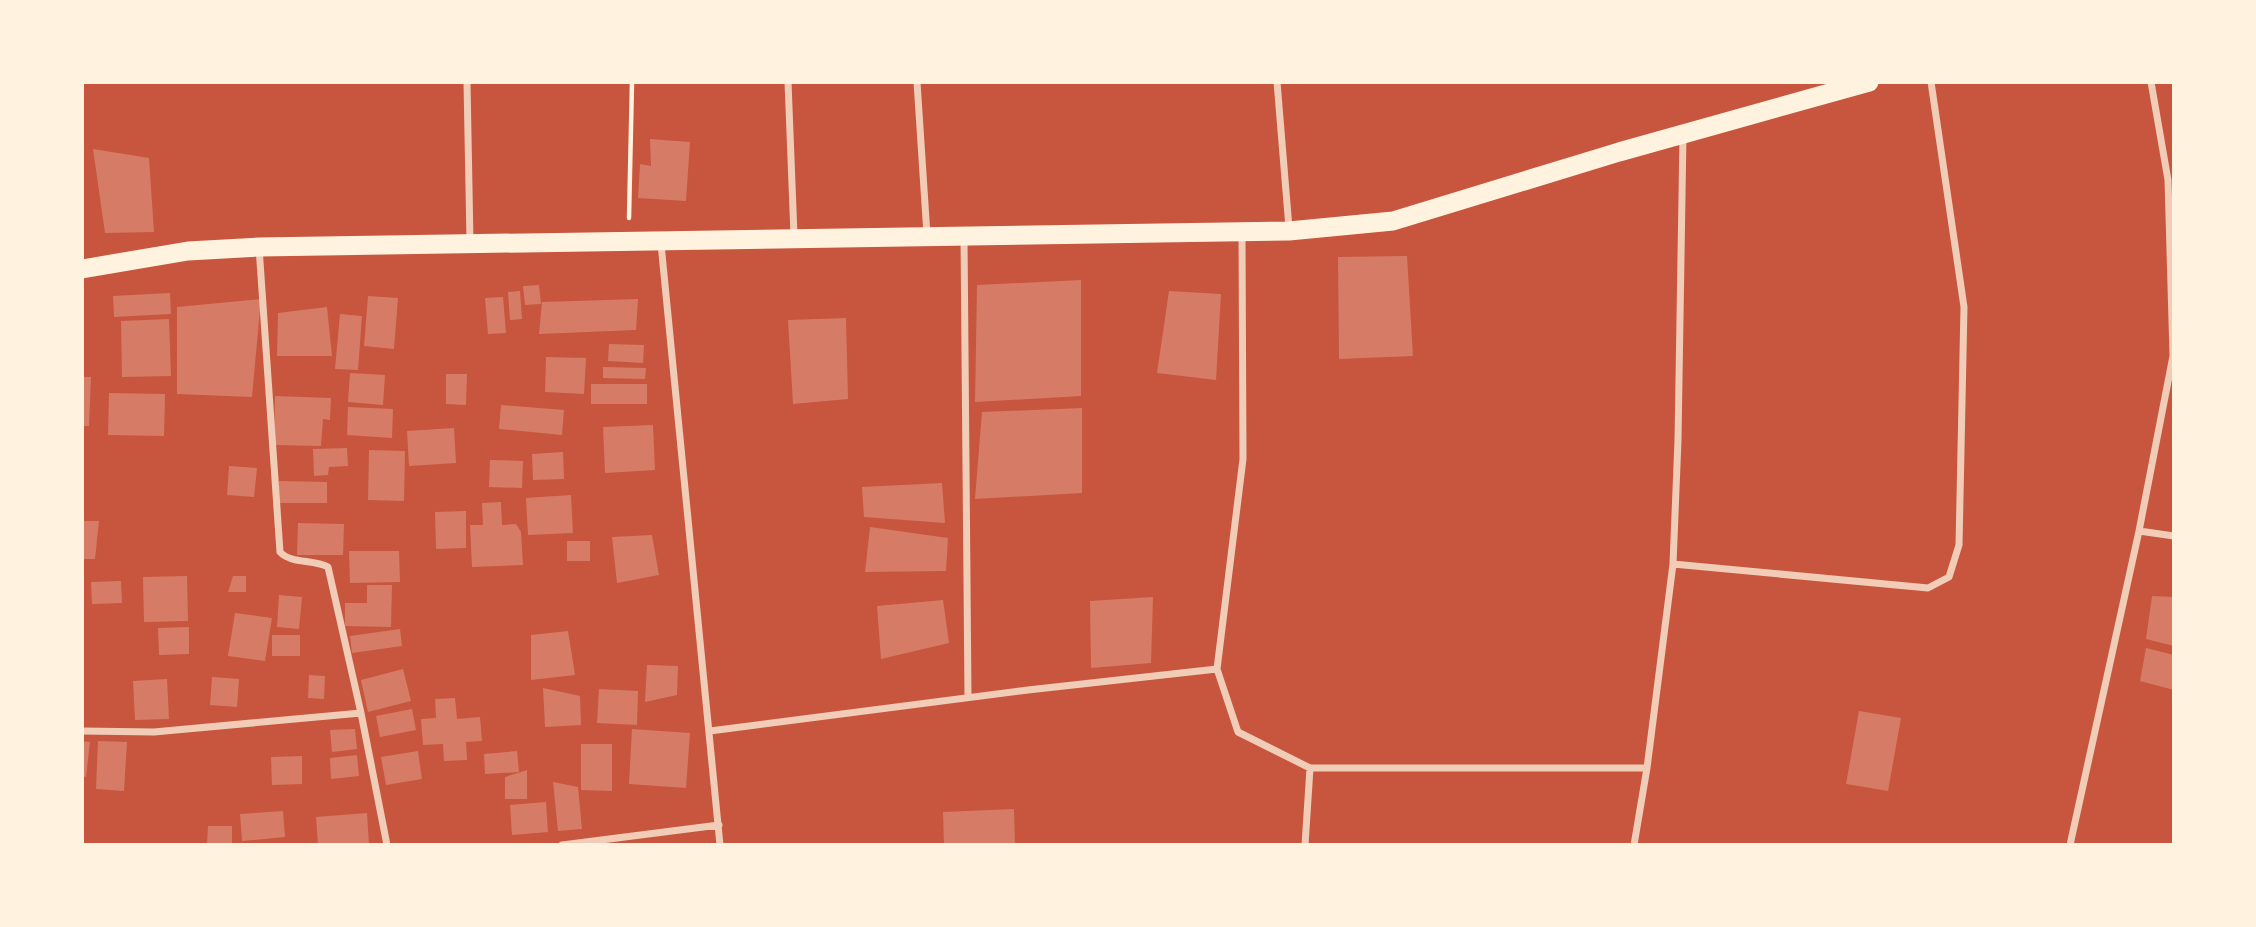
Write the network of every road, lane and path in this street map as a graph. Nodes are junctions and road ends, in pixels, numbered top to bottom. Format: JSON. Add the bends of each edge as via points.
{"nodes":[{"id":1,"x":467,"y":82,"type":"edge"},
{"id":2,"x":632,"y":82,"type":"edge"},
{"id":3,"x":788,"y":82,"type":"edge"},
{"id":4,"x":918,"y":82,"type":"edge"},
{"id":5,"x":1277,"y":82,"type":"edge"},
{"id":6,"x":1869,"y":82,"type":"edge"},
{"id":7,"x":1931,"y":82,"type":"edge"},
{"id":8,"x":2151,"y":82,"type":"edge"},
{"id":9,"x":1683,"y":135,"type":"junction"},
{"id":10,"x":1289,"y":231,"type":"junction"},
{"id":11,"x":1242,"y":232,"type":"junction"},
{"id":12,"x":927,"y":237,"type":"junction"},
{"id":13,"x":964,"y":237,"type":"junction"},
{"id":14,"x":794,"y":238,"type":"junction"},
{"id":15,"x":628,"y":240,"type":"junction"},
{"id":16,"x":661,"y":240,"type":"junction"},
{"id":17,"x":470,"y":242,"type":"junction"},
{"id":18,"x":259,"y":247,"type":"junction"},
{"id":19,"x":82,"y":269,"type":"edge"},
{"id":20,"x":2139,"y":531,"type":"junction"},
{"id":21,"x":2174,"y":536,"type":"edge"},
{"id":22,"x":1673,"y":564,"type":"junction"},
{"id":23,"x":1217,"y":669,"type":"junction"},
{"id":24,"x":968,"y":697,"type":"junction"},
{"id":25,"x":361,"y":713,"type":"junction"},
{"id":26,"x":82,"y":731,"type":"edge"},
{"id":27,"x":710,"y":731,"type":"junction"},
{"id":28,"x":1310,"y":768,"type":"junction"},
{"id":29,"x":1647,"y":768,"type":"junction"},
{"id":30,"x":719,"y":825,"type":"junction"},
{"id":31,"x":387,"y":845,"type":"edge"},
{"id":32,"x":562,"y":845,"type":"edge"},
{"id":33,"x":720,"y":845,"type":"edge"},
{"id":34,"x":1305,"y":845,"type":"edge"},
{"id":35,"x":1634,"y":845,"type":"edge"},
{"id":36,"x":2070,"y":845,"type":"edge"}],
"edges":[{"from":1,"to":17,"type":"street"},
{"from":2,"to":15,"type":"path"},
{"from":3,"to":14,"type":"street"},
{"from":4,"to":12,"type":"street"},
{"from":5,"to":10,"type":"street"},
{"from":6,"to":9,"type":"highway"},
{"from":7,"to":22,"type":"street","via":[[1964,307],[1959,545],[1950,577],[1928,588]]},
{"from":8,"to":20,"type":"street","via":[[2168,180],[2173,356]]},
{"from":9,"to":10,"type":"highway","via":[[1393,221]]},
{"from":9,"to":22,"type":"street"},
{"from":10,"to":11,"type":"highway"},
{"from":11,"to":13,"type":"highway"},
{"from":11,"to":23,"type":"street","via":[[1243,459]]},
{"from":12,"to":13,"type":"highway"},
{"from":12,"to":14,"type":"highway"},
{"from":13,"to":24,"type":"street"},
{"from":14,"to":16,"type":"highway"},
{"from":15,"to":16,"type":"highway"},
{"from":15,"to":17,"type":"highway"},
{"from":16,"to":27,"type":"street"},
{"from":17,"to":18,"type":"highway"},
{"from":18,"to":19,"type":"highway","via":[[188,251]]},
{"from":18,"to":25,"type":"street","via":[[280,552],[328,567]]},
{"from":20,"to":21,"type":"street"},
{"from":20,"to":36,"type":"street"},
{"from":22,"to":29,"type":"street"},
{"from":23,"to":24,"type":"street"},
{"from":23,"to":28,"type":"street","via":[[1238,732]]},
{"from":24,"to":27,"type":"street"},
{"from":25,"to":26,"type":"street","via":[[154,732]]},
{"from":25,"to":31,"type":"street"},
{"from":27,"to":30,"type":"street"},
{"from":28,"to":29,"type":"street"},
{"from":28,"to":34,"type":"street"},
{"from":29,"to":35,"type":"street"},
{"from":30,"to":32,"type":"street"},
{"from":30,"to":33,"type":"street"}]}
